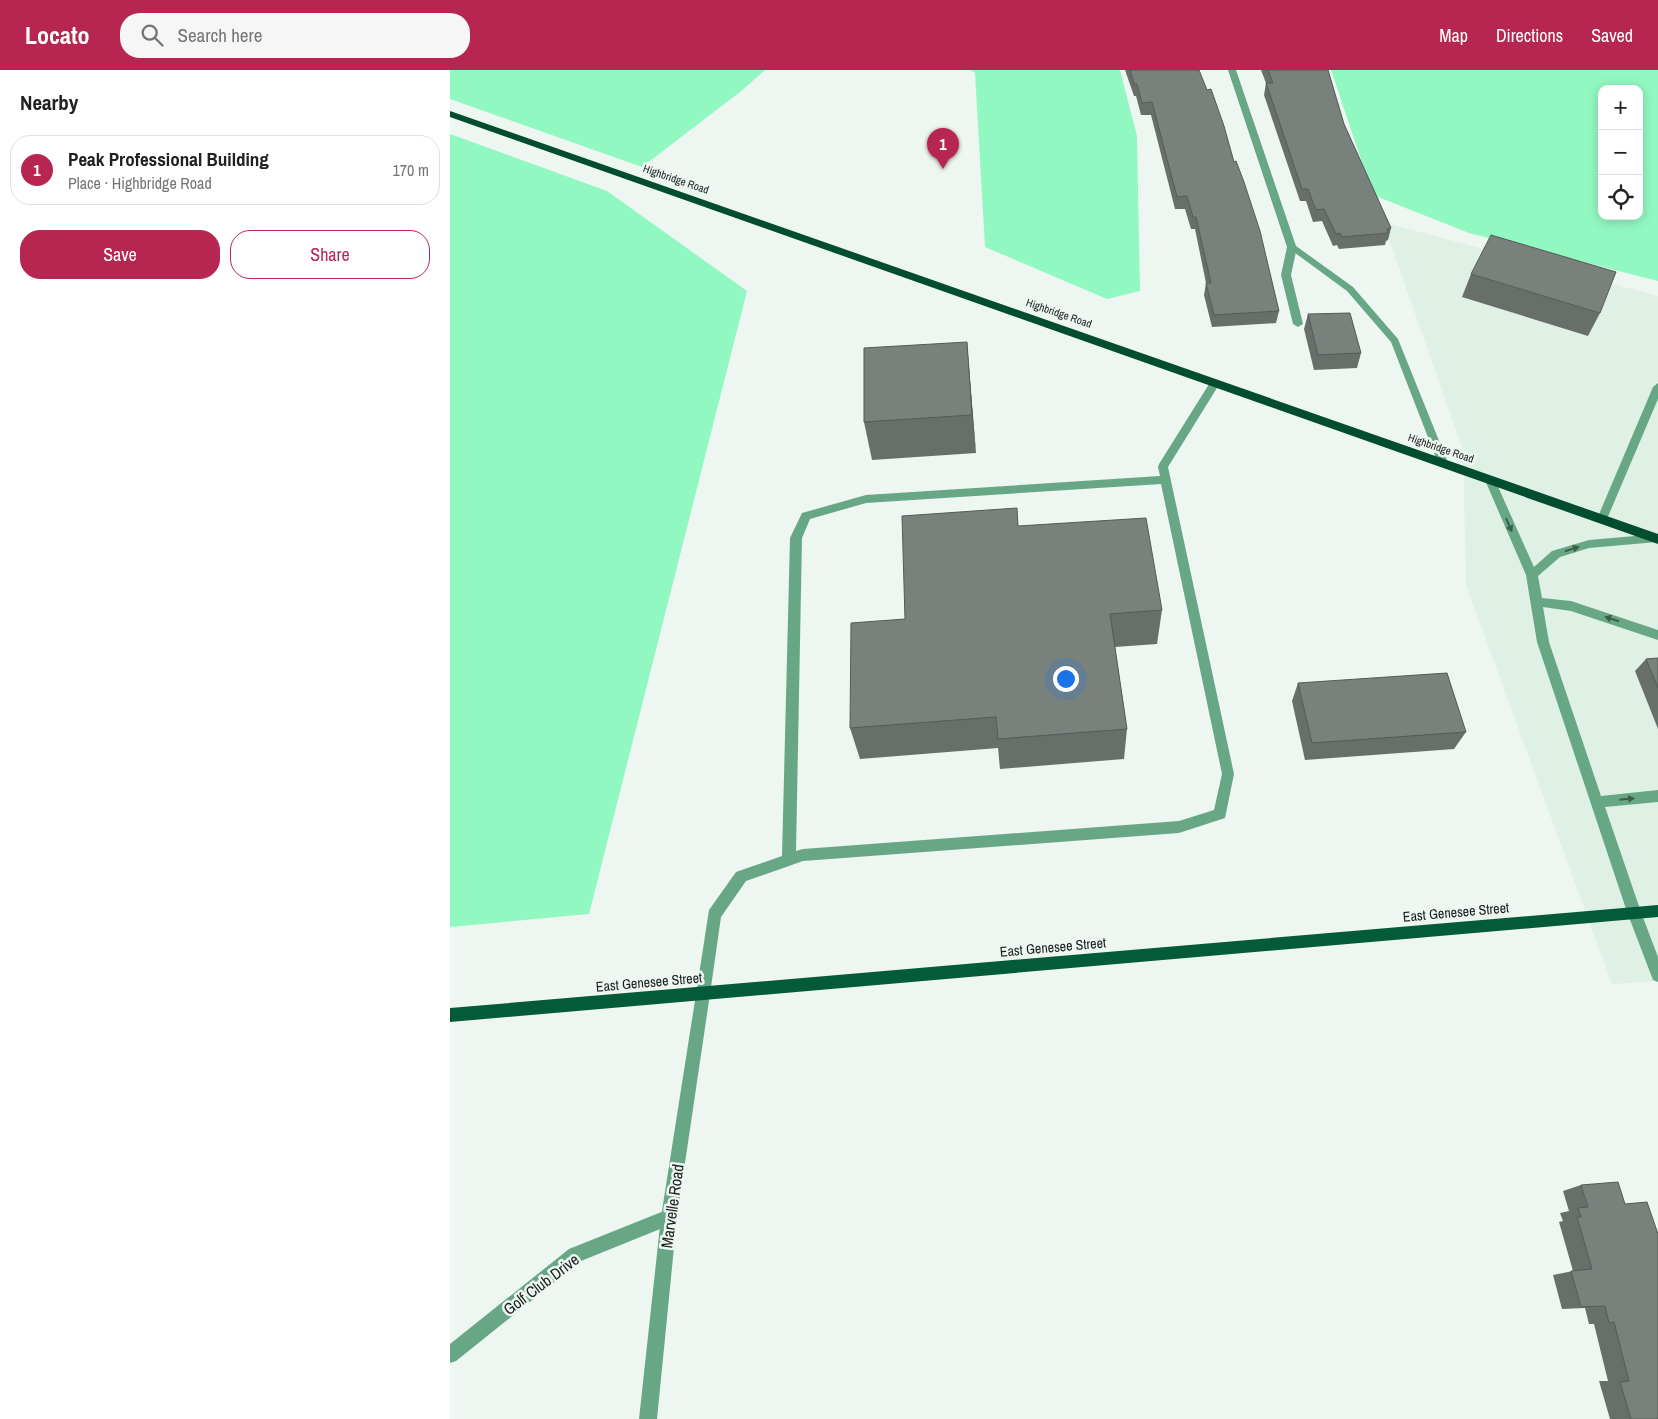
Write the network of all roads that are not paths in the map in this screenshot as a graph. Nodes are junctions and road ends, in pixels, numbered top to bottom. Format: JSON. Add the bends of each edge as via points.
{"nodes":[{"id":1,"x":1232,"y":70,"type":"edge"},
{"id":2,"x":450,"y":114,"type":"edge"},
{"id":3,"x":1292,"y":247,"type":"junction"},
{"id":4,"x":1298,"y":324,"type":"dead end"},
{"id":5,"x":1215,"y":383,"type":"junction"},
{"id":6,"x":1658,"y":387,"type":"edge"},
{"id":7,"x":1443,"y":463,"type":"junction"},
{"id":8,"x":1166,"y":480,"type":"junction"},
{"id":9,"x":1490,"y":480,"type":"junction"},
{"id":10,"x":1602,"y":519,"type":"junction"},
{"id":11,"x":1658,"y":539,"type":"edge"},
{"id":12,"x":1532,"y":575,"type":"junction"},
{"id":13,"x":1536,"y":602,"type":"junction"},
{"id":14,"x":1658,"y":635,"type":"edge"},
{"id":15,"x":1658,"y":796,"type":"edge"},
{"id":16,"x":1597,"y":802,"type":"junction"},
{"id":17,"x":788,"y":860,"type":"junction"},
{"id":18,"x":1658,"y":911,"type":"edge"},
{"id":19,"x":1634,"y":912,"type":"junction"},
{"id":20,"x":1658,"y":975,"type":"edge"},
{"id":21,"x":703,"y":994,"type":"junction"},
{"id":22,"x":450,"y":1015,"type":"edge"},
{"id":23,"x":670,"y":1217,"type":"junction"},
{"id":24,"x":450,"y":1355,"type":"edge"},
{"id":25,"x":648,"y":1419,"type":"edge"}],
"edges":[{"from":1,"to":3,"type":"street"},
{"from":2,"to":5,"type":"highway","name":"Highbridge Road"},
{"from":3,"to":4,"type":"street","via":[[1286,275]]},
{"from":3,"to":7,"type":"street","via":[[1350,289],[1395,341]]},
{"from":5,"to":7,"type":"highway","name":"Highbridge Road"},
{"from":5,"to":8,"type":"street","via":[[1163,467]]},
{"from":6,"to":10,"type":"street"},
{"from":7,"to":9,"type":"highway","name":"Highbridge Road"},
{"from":8,"to":17,"type":"street","via":[[866,499],[806,516],[796,538]]},
{"from":8,"to":17,"type":"street","name":"Marvelle Road","via":[[1228,774],[1220,814],[1179,827],[803,855]]},
{"from":9,"to":10,"type":"highway","name":"Highbridge Road"},
{"from":9,"to":12,"type":"street","one_way":true},
{"from":10,"to":11,"type":"highway","name":"Highbridge Road"},
{"from":12,"to":11,"type":"street","one_way":true,"via":[[1556,554],[1589,544]]},
{"from":12,"to":13,"type":"street"},
{"from":14,"to":13,"type":"street","one_way":true,"via":[[1571,606]]},
{"from":13,"to":16,"type":"street","via":[[1543,642]]},
{"from":16,"to":15,"type":"street","one_way":true},
{"from":16,"to":19,"type":"street"},
{"from":17,"to":21,"type":"street","name":"Marvelle Road","via":[[741,876],[714,915]]},
{"from":18,"to":19,"type":"main road","name":"East Genesee Street"},
{"from":19,"to":20,"type":"street"},
{"from":19,"to":21,"type":"main road","name":"East Genesee Street"},
{"from":21,"to":22,"type":"main road","name":"East Genesee Street"},
{"from":21,"to":23,"type":"street","name":"Marvelle Road"},
{"from":23,"to":24,"type":"street","name":"Golf Club Drive","via":[[574,1255]]},
{"from":23,"to":25,"type":"street","name":"Marvelle Road"}]}
